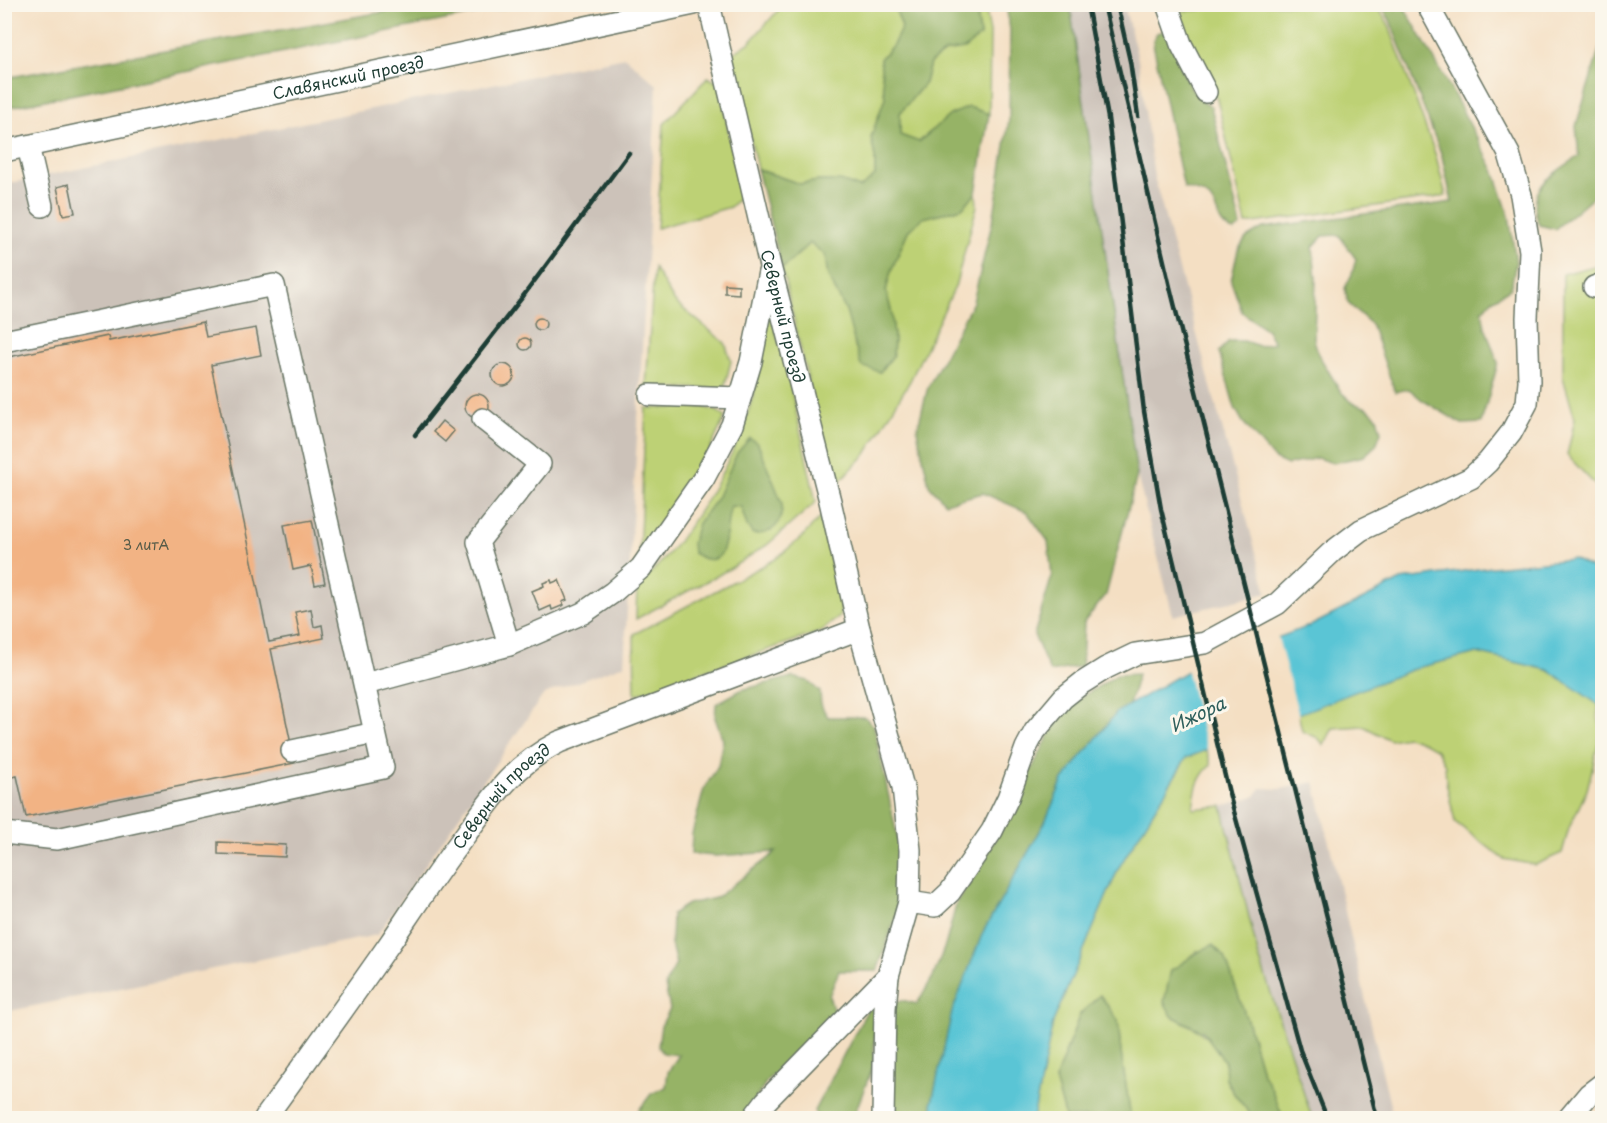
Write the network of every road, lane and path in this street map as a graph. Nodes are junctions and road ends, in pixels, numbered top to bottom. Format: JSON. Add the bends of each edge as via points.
{"nodes":[{"id":1,"x":694,"y":4,"type":"edge"},
{"id":2,"x":709,"y":4,"type":"edge"},
{"id":3,"x":1167,"y":4,"type":"edge"},
{"id":4,"x":1427,"y":4,"type":"edge"},
{"id":5,"x":1206,"y":92,"type":"dead end"},
{"id":6,"x":28,"y":146,"type":"junction"},
{"id":7,"x":4,"y":152,"type":"edge"},
{"id":8,"x":42,"y":206,"type":"dead end"},
{"id":9,"x":770,"y":266,"type":"junction"},
{"id":10,"x":4,"y":341,"type":"edge"},
{"id":11,"x":650,"y":395,"type":"dead end"},
{"id":12,"x":740,"y":398,"type":"junction"},
{"id":13,"x":483,"y":419,"type":"dead end"},
{"id":14,"x":859,"y":629,"type":"junction"},
{"id":15,"x":509,"y":645,"type":"junction"},
{"id":16,"x":365,"y":684,"type":"junction"},
{"id":17,"x":375,"y":733,"type":"junction"},
{"id":18,"x":292,"y":751,"type":"dead end"},
{"id":19,"x":4,"y":833,"type":"edge"},
{"id":20,"x":909,"y":902,"type":"junction"},
{"id":21,"x":888,"y":976,"type":"junction"},
{"id":22,"x":883,"y":1073,"type":"junction"},
{"id":23,"x":1602,"y":1084,"type":"edge"},
{"id":24,"x":265,"y":1119,"type":"edge"},
{"id":25,"x":753,"y":1119,"type":"edge"},
{"id":26,"x":868,"y":1119,"type":"edge"},
{"id":27,"x":883,"y":1119,"type":"edge"},
{"id":28,"x":1569,"y":1119,"type":"edge"}],
"edges":[{"from":1,"to":6,"type":"street","name":"Славянский проезд"},
{"from":2,"to":9,"type":"street","name":"Северный проезд"},
{"from":3,"to":5,"type":"street","via":[[1181,44]]},
{"from":4,"to":20,"type":"street","via":[[1509,154],[1521,195],[1530,251],[1529,381],[1527,403],[1511,433],[1471,478],[1360,531],[1276,604],[1205,643],[1135,654],[1082,683],[1063,698],[1035,731],[992,831],[950,891],[935,906]]},
{"from":6,"to":7,"type":"street","name":"Славянский проезд"},
{"from":6,"to":8,"type":"street"},
{"from":9,"to":12,"type":"street"},
{"from":9,"to":14,"type":"street","name":"Северный проезд"},
{"from":10,"to":16,"type":"street","via":[[274,285]]},
{"from":11,"to":12,"type":"street"},
{"from":12,"to":15,"type":"street","via":[[732,425],[704,478],[641,568],[583,613]]},
{"from":13,"to":15,"type":"street","via":[[540,464],[478,542]]},
{"from":14,"to":20,"type":"street","name":"Северный проезд","via":[[903,787],[910,850]]},
{"from":14,"to":24,"type":"street","name":"Северный проезд","via":[[559,742],[523,765],[503,783],[453,851]]},
{"from":15,"to":16,"type":"street"},
{"from":16,"to":17,"type":"street"},
{"from":17,"to":18,"type":"street"},
{"from":17,"to":19,"type":"street","via":[[383,768],[57,839]]},
{"from":20,"to":21,"type":"street","name":"Северный проезд"},
{"from":21,"to":22,"type":"street","name":"Северный проезд"},
{"from":21,"to":25,"type":"street"},
{"from":22,"to":26,"type":"street"},
{"from":22,"to":27,"type":"street"},
{"from":23,"to":28,"type":"street"}]}
